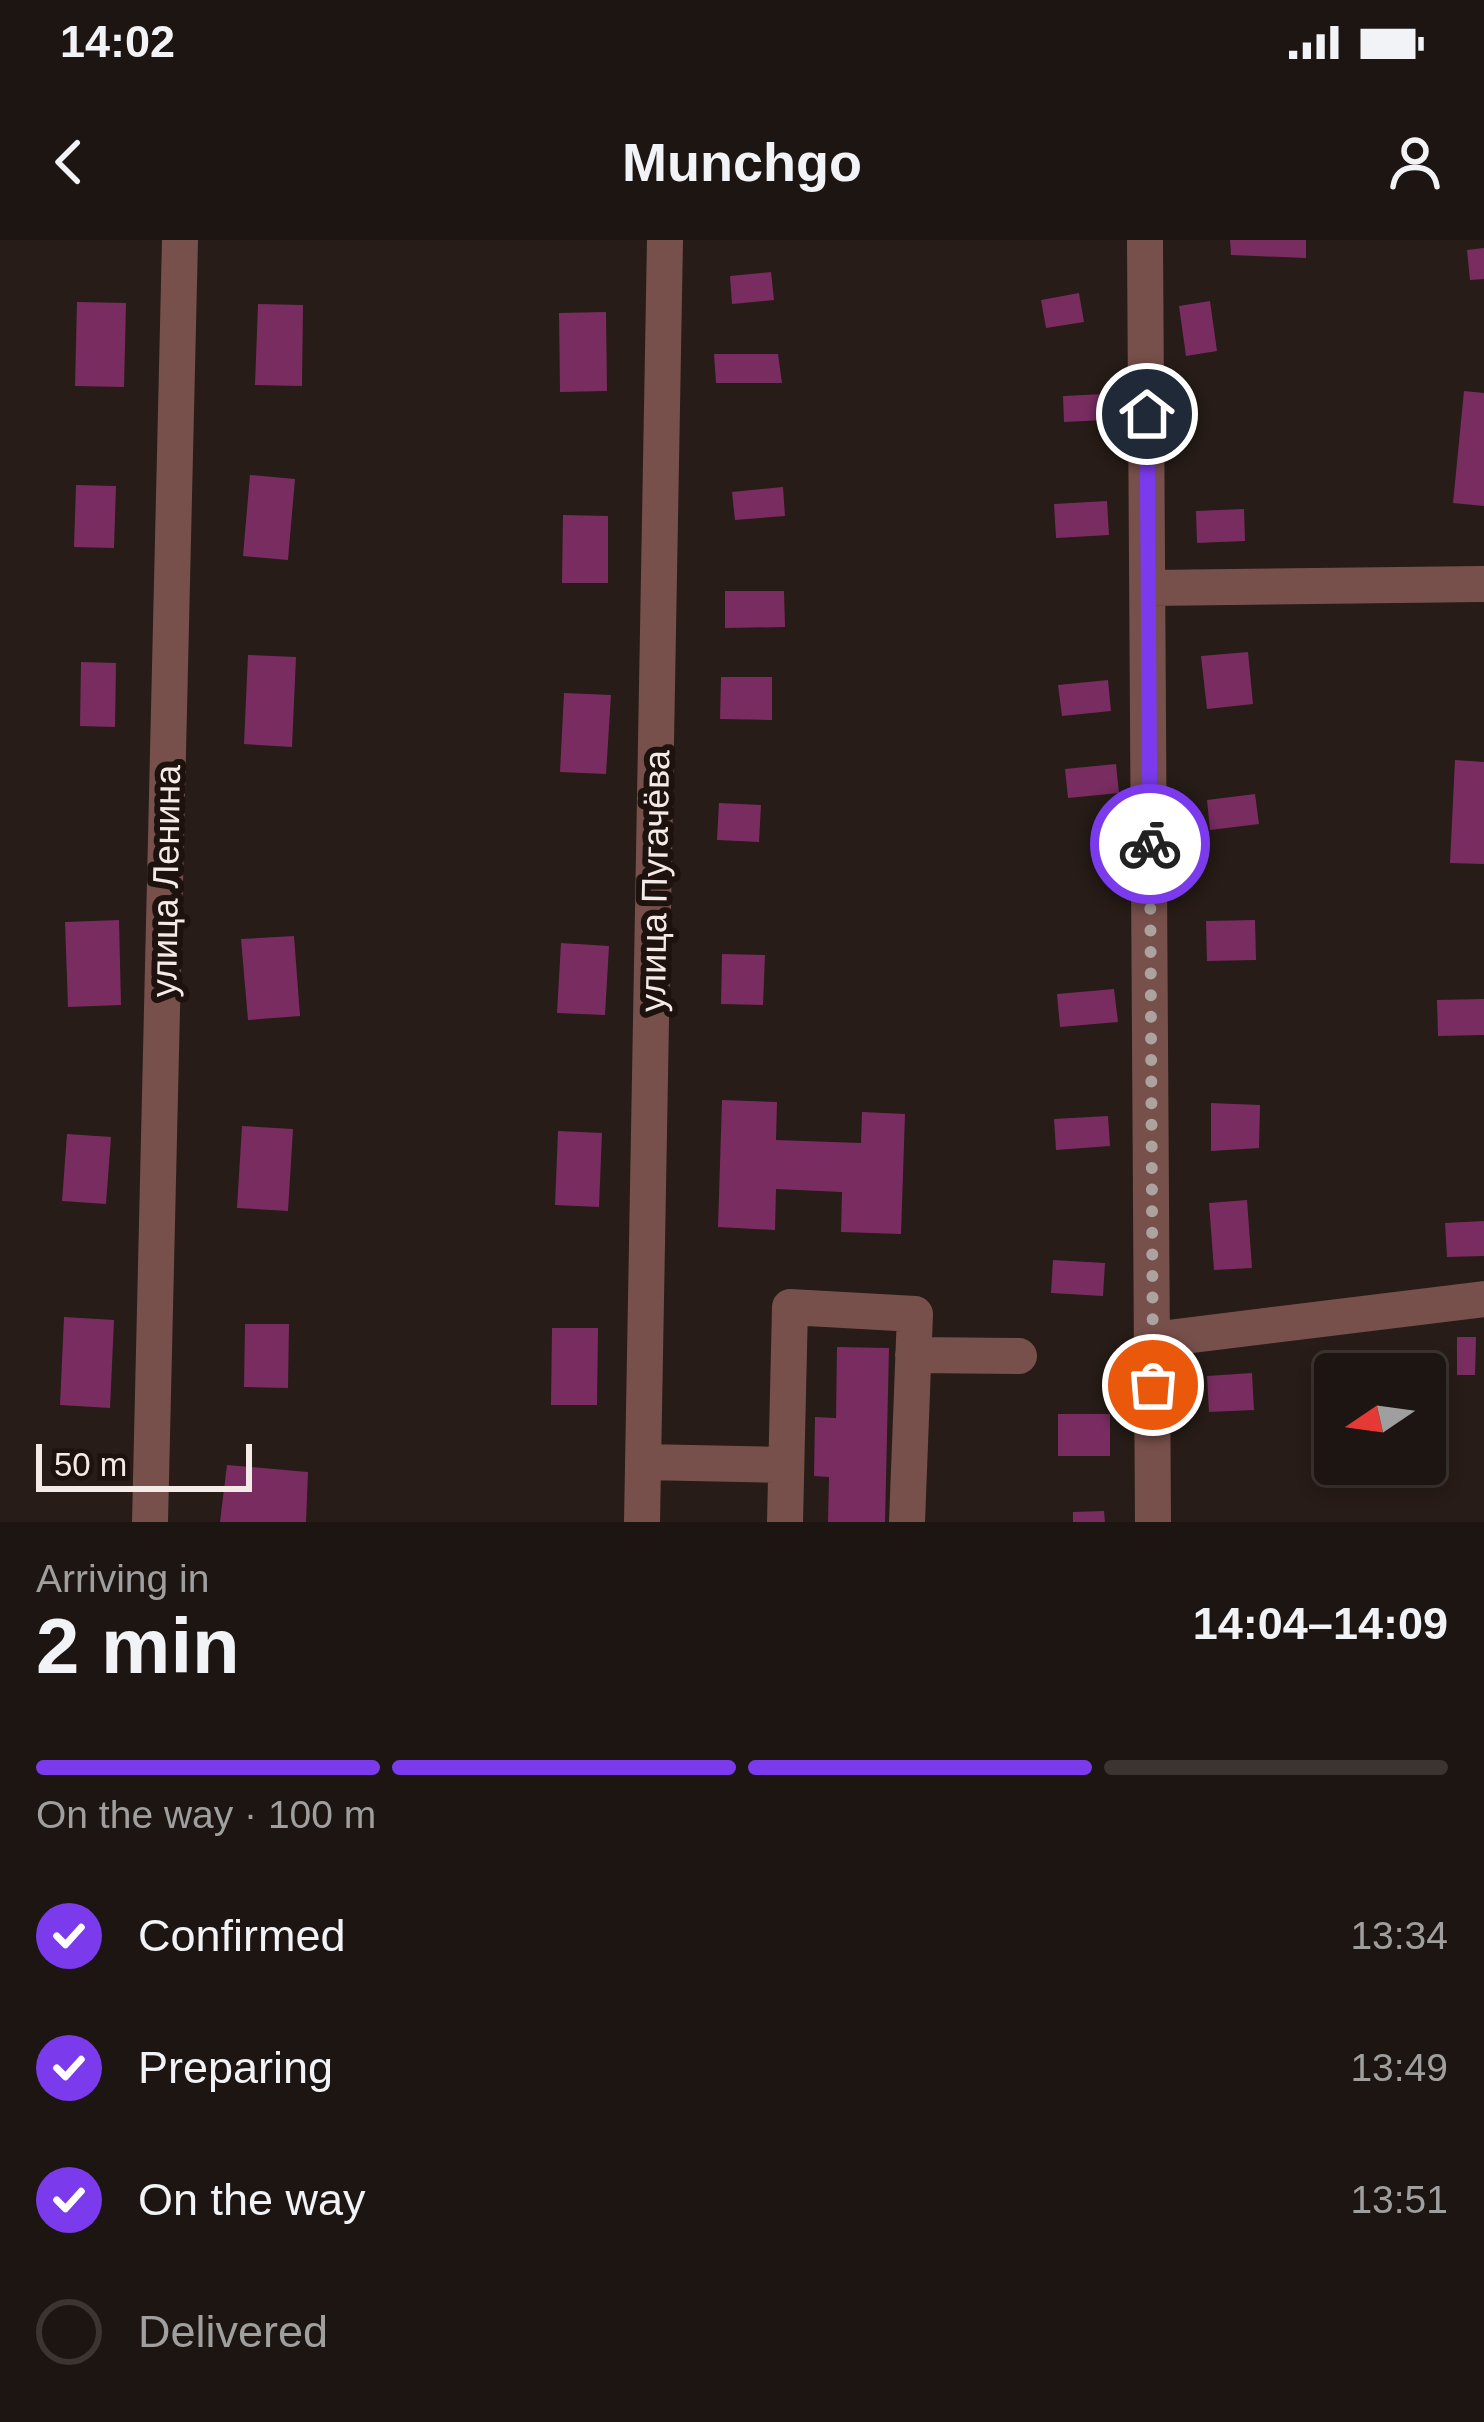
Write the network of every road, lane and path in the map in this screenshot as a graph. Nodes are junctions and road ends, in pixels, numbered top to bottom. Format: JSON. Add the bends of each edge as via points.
{"nodes":[{"id":1,"x":180,"y":240,"type":"edge"},
{"id":2,"x":665,"y":240,"type":"edge"},
{"id":3,"x":1145,"y":240,"type":"edge"},
{"id":4,"x":1484,"y":584,"type":"edge"},
{"id":5,"x":1149,"y":588,"type":"junction"},
{"id":6,"x":1484,"y":1299,"type":"edge"},
{"id":7,"x":1152,"y":1340,"type":"junction"},
{"id":8,"x":913,"y":1355,"type":"junction"},
{"id":9,"x":1018,"y":1356,"type":"dead end"},
{"id":10,"x":643,"y":1462,"type":"junction"},
{"id":11,"x":786,"y":1465,"type":"junction"},
{"id":12,"x":150,"y":1522,"type":"edge"},
{"id":13,"x":642,"y":1522,"type":"edge"},
{"id":14,"x":785,"y":1522,"type":"edge"},
{"id":15,"x":907,"y":1522,"type":"edge"},
{"id":16,"x":1153,"y":1522,"type":"edge"}],
"edges":[{"from":1,"to":12,"type":"street","name":"улица Ленина"},
{"from":2,"to":10,"type":"street","name":"улица Пугачёва"},
{"from":3,"to":5,"type":"street"},
{"from":4,"to":5,"type":"street"},
{"from":5,"to":7,"type":"street"},
{"from":6,"to":7,"type":"street"},
{"from":7,"to":16,"type":"street"},
{"from":8,"to":9,"type":"street"},
{"from":8,"to":11,"type":"street","via":[[915,1314],[790,1307]]},
{"from":8,"to":15,"type":"street"},
{"from":10,"to":11,"type":"street"},
{"from":10,"to":13,"type":"street","name":"улица Пугачёва"},
{"from":11,"to":14,"type":"street"}]}
